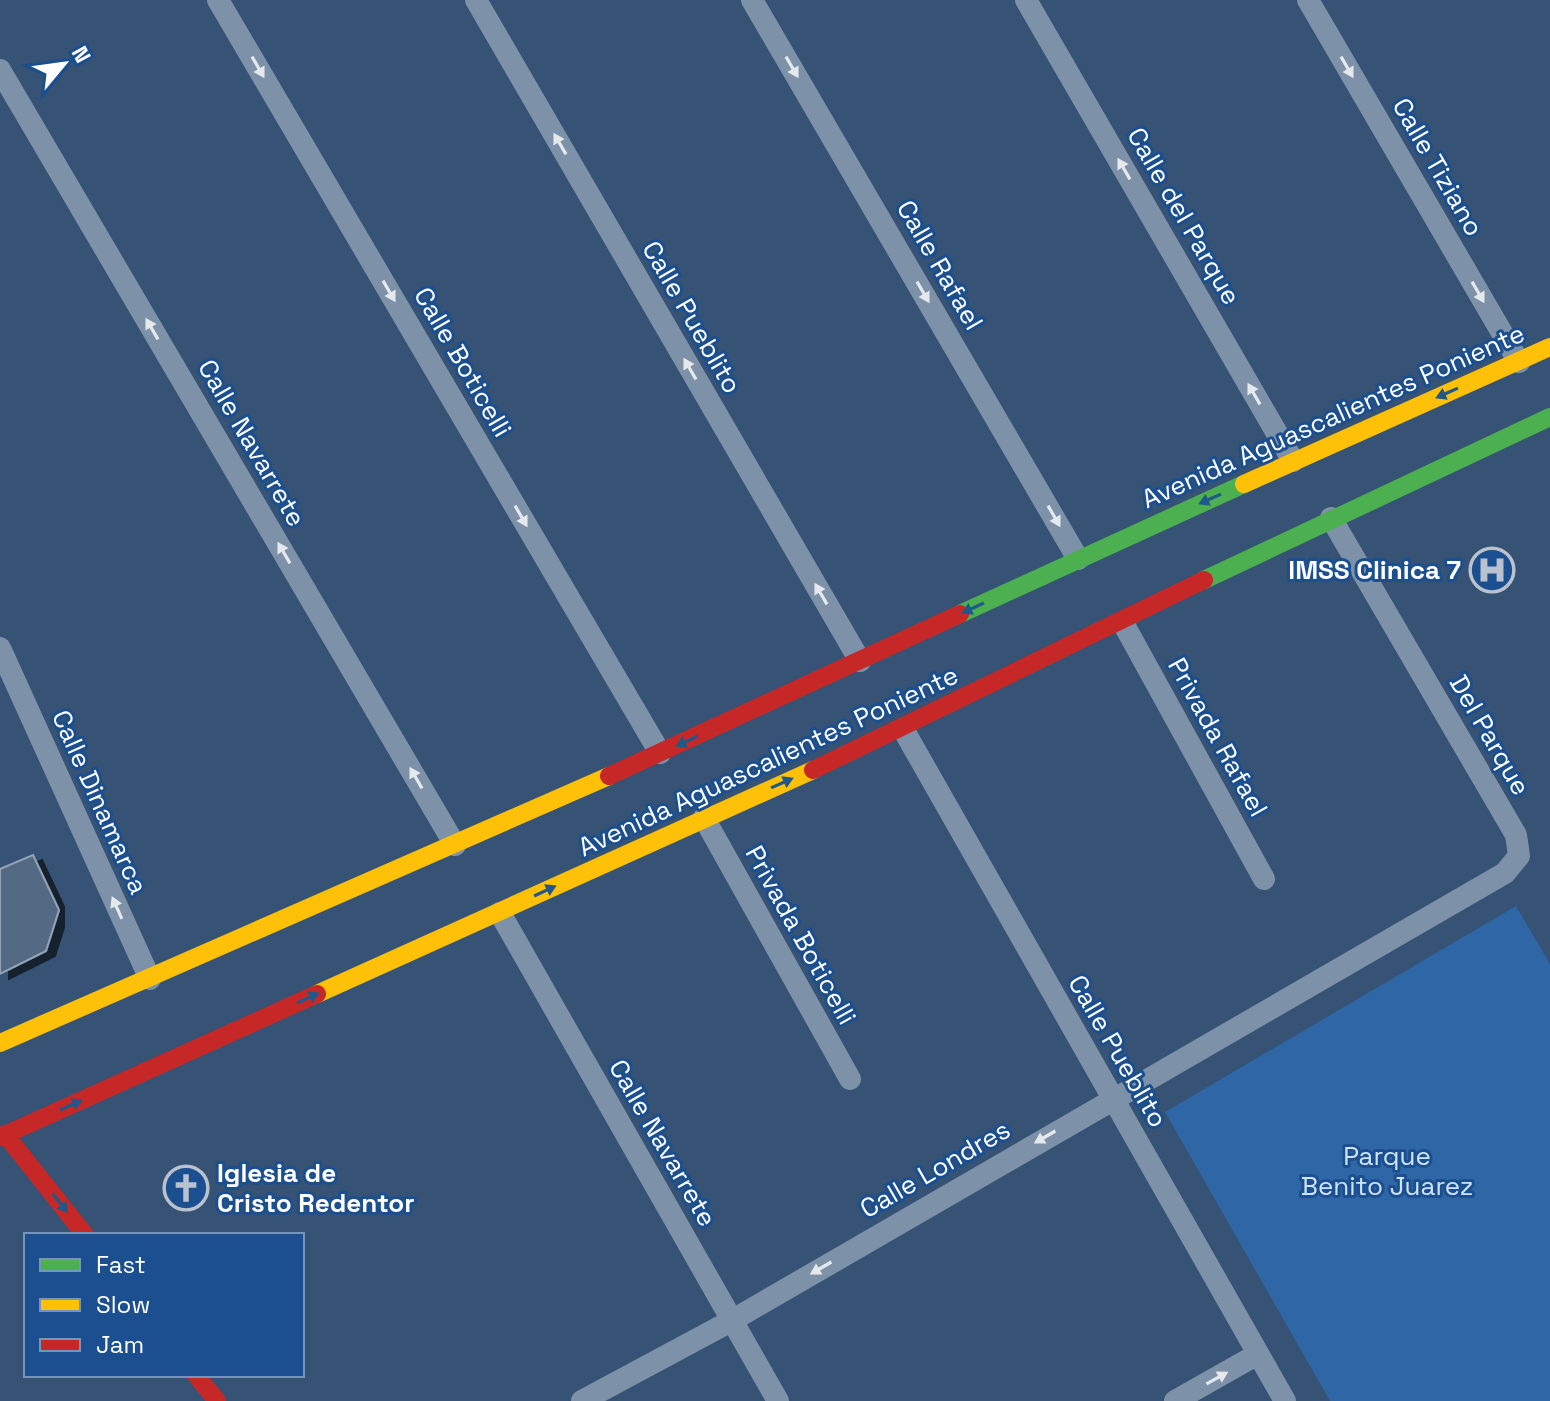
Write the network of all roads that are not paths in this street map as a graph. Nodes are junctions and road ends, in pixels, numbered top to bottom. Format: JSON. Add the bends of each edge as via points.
{"nodes":[{"id":1,"x":218,"y":0,"type":"edge"},
{"id":2,"x":476,"y":0,"type":"edge"},
{"id":3,"x":752,"y":0,"type":"edge"},
{"id":4,"x":1026,"y":0,"type":"edge"},
{"id":5,"x":1308,"y":0,"type":"edge"},
{"id":6,"x":0,"y":70,"type":"edge"},
{"id":7,"x":1550,"y":347,"type":"edge"},
{"id":8,"x":1519,"y":362,"type":"junction"},
{"id":9,"x":1550,"y":417,"type":"edge"},
{"id":10,"x":1293,"y":461,"type":"junction"},
{"id":11,"x":1331,"y":518,"type":"junction"},
{"id":12,"x":1078,"y":559,"type":"junction"},
{"id":13,"x":1123,"y":623,"type":"junction"},
{"id":14,"x":0,"y":648,"type":"edge"},
{"id":15,"x":860,"y":661,"type":"junction"},
{"id":16,"x":903,"y":729,"type":"junction"},
{"id":17,"x":660,"y":753,"type":"junction"},
{"id":18,"x":704,"y":818,"type":"junction"},
{"id":19,"x":455,"y":845,"type":"junction"},
{"id":20,"x":1264,"y":879,"type":"dead end"},
{"id":21,"x":500,"y":913,"type":"junction"},
{"id":22,"x":150,"y":979,"type":"junction"},
{"id":23,"x":1315,"y":984,"type":"joint"},
{"id":24,"x":0,"y":1043,"type":"edge"},
{"id":25,"x":850,"y":1079,"type":"dead end"},
{"id":26,"x":1112,"y":1097,"type":"junction"},
{"id":27,"x":3,"y":1135,"type":"edge"},
{"id":28,"x":83,"y":1233,"type":"edge"},
{"id":29,"x":731,"y":1321,"type":"junction"},
{"id":30,"x":1258,"y":1354,"type":"junction"},
{"id":31,"x":198,"y":1377,"type":"edge"},
{"id":32,"x":217,"y":1401,"type":"edge"},
{"id":33,"x":582,"y":1401,"type":"edge"},
{"id":34,"x":778,"y":1401,"type":"edge"},
{"id":35,"x":1175,"y":1401,"type":"edge"},
{"id":36,"x":1285,"y":1401,"type":"edge"}],
"edges":[{"from":1,"to":17,"type":"street","name":"Calle Boticelli","one_way":true},
{"from":15,"to":2,"type":"street","name":"Calle Pueblito","one_way":true},
{"from":3,"to":12,"type":"street","name":"Calle Rafael","one_way":true},
{"from":10,"to":4,"type":"street","name":"Calle del Parque","one_way":true},
{"from":5,"to":8,"type":"street","name":"Calle Tiziano","one_way":true},
{"from":19,"to":6,"type":"street","name":"Calle Navarrete","one_way":true},
{"from":7,"to":8,"type":"main road","name":"Avenida Aguascalientes Poniente"},
{"from":8,"to":10,"type":"main road","name":"Avenida Aguascalientes Poniente","one_way":true},
{"from":9,"to":11,"type":"main road","name":"Avenida Aguascalientes Poniente"},
{"from":10,"to":12,"type":"main road","name":"Avenida Aguascalientes Poniente","one_way":true},
{"from":11,"to":13,"type":"main road","name":"Avenida Aguascalientes Poniente"},
{"from":11,"to":23,"type":"street","name":"Del Parque","via":[[1516,835],[1519,856],[1505,873]]},
{"from":12,"to":15,"type":"main road","name":"Avenida Aguascalientes Poniente","one_way":true},
{"from":13,"to":16,"type":"main road","name":"Avenida Aguascalientes Poniente"},
{"from":13,"to":20,"type":"street","name":"Privada Rafael"},
{"from":22,"to":14,"type":"street","name":"Calle Dinamarca","one_way":true},
{"from":15,"to":17,"type":"main road","name":"Avenida Aguascalientes Poniente","one_way":true},
{"from":18,"to":16,"type":"main road","name":"Avenida Aguascalientes Poniente","one_way":true},
{"from":16,"to":26,"type":"street","name":"Calle Pueblito"},
{"from":17,"to":19,"type":"main road","name":"Avenida Aguascalientes Poniente"},
{"from":21,"to":18,"type":"main road","name":"Avenida Aguascalientes Poniente","one_way":true},
{"from":18,"to":25,"type":"street","name":"Privada Boticelli"},
{"from":19,"to":22,"type":"main road","name":"Avenida Aguascalientes Poniente"},
{"from":27,"to":21,"type":"main road","name":"Avenida Aguascalientes Poniente","one_way":true},
{"from":21,"to":29,"type":"street","name":"Calle Navarrete"},
{"from":22,"to":24,"type":"main road","name":"Avenida Aguascalientes Poniente"},
{"from":23,"to":26,"type":"street","name":"Calle Londres"},
{"from":26,"to":29,"type":"street","name":"Calle Londres","one_way":true},
{"from":26,"to":30,"type":"street","name":"Calle Pueblito"},
{"from":27,"to":28,"type":"main road","one_way":true},
{"from":29,"to":33,"type":"street","name":"Calle Londres"},
{"from":29,"to":34,"type":"street","name":"Calle Navarrete"},
{"from":35,"to":30,"type":"street","one_way":true},
{"from":30,"to":36,"type":"street","name":"Calle Pueblito"},
{"from":31,"to":32,"type":"main road"}]}
